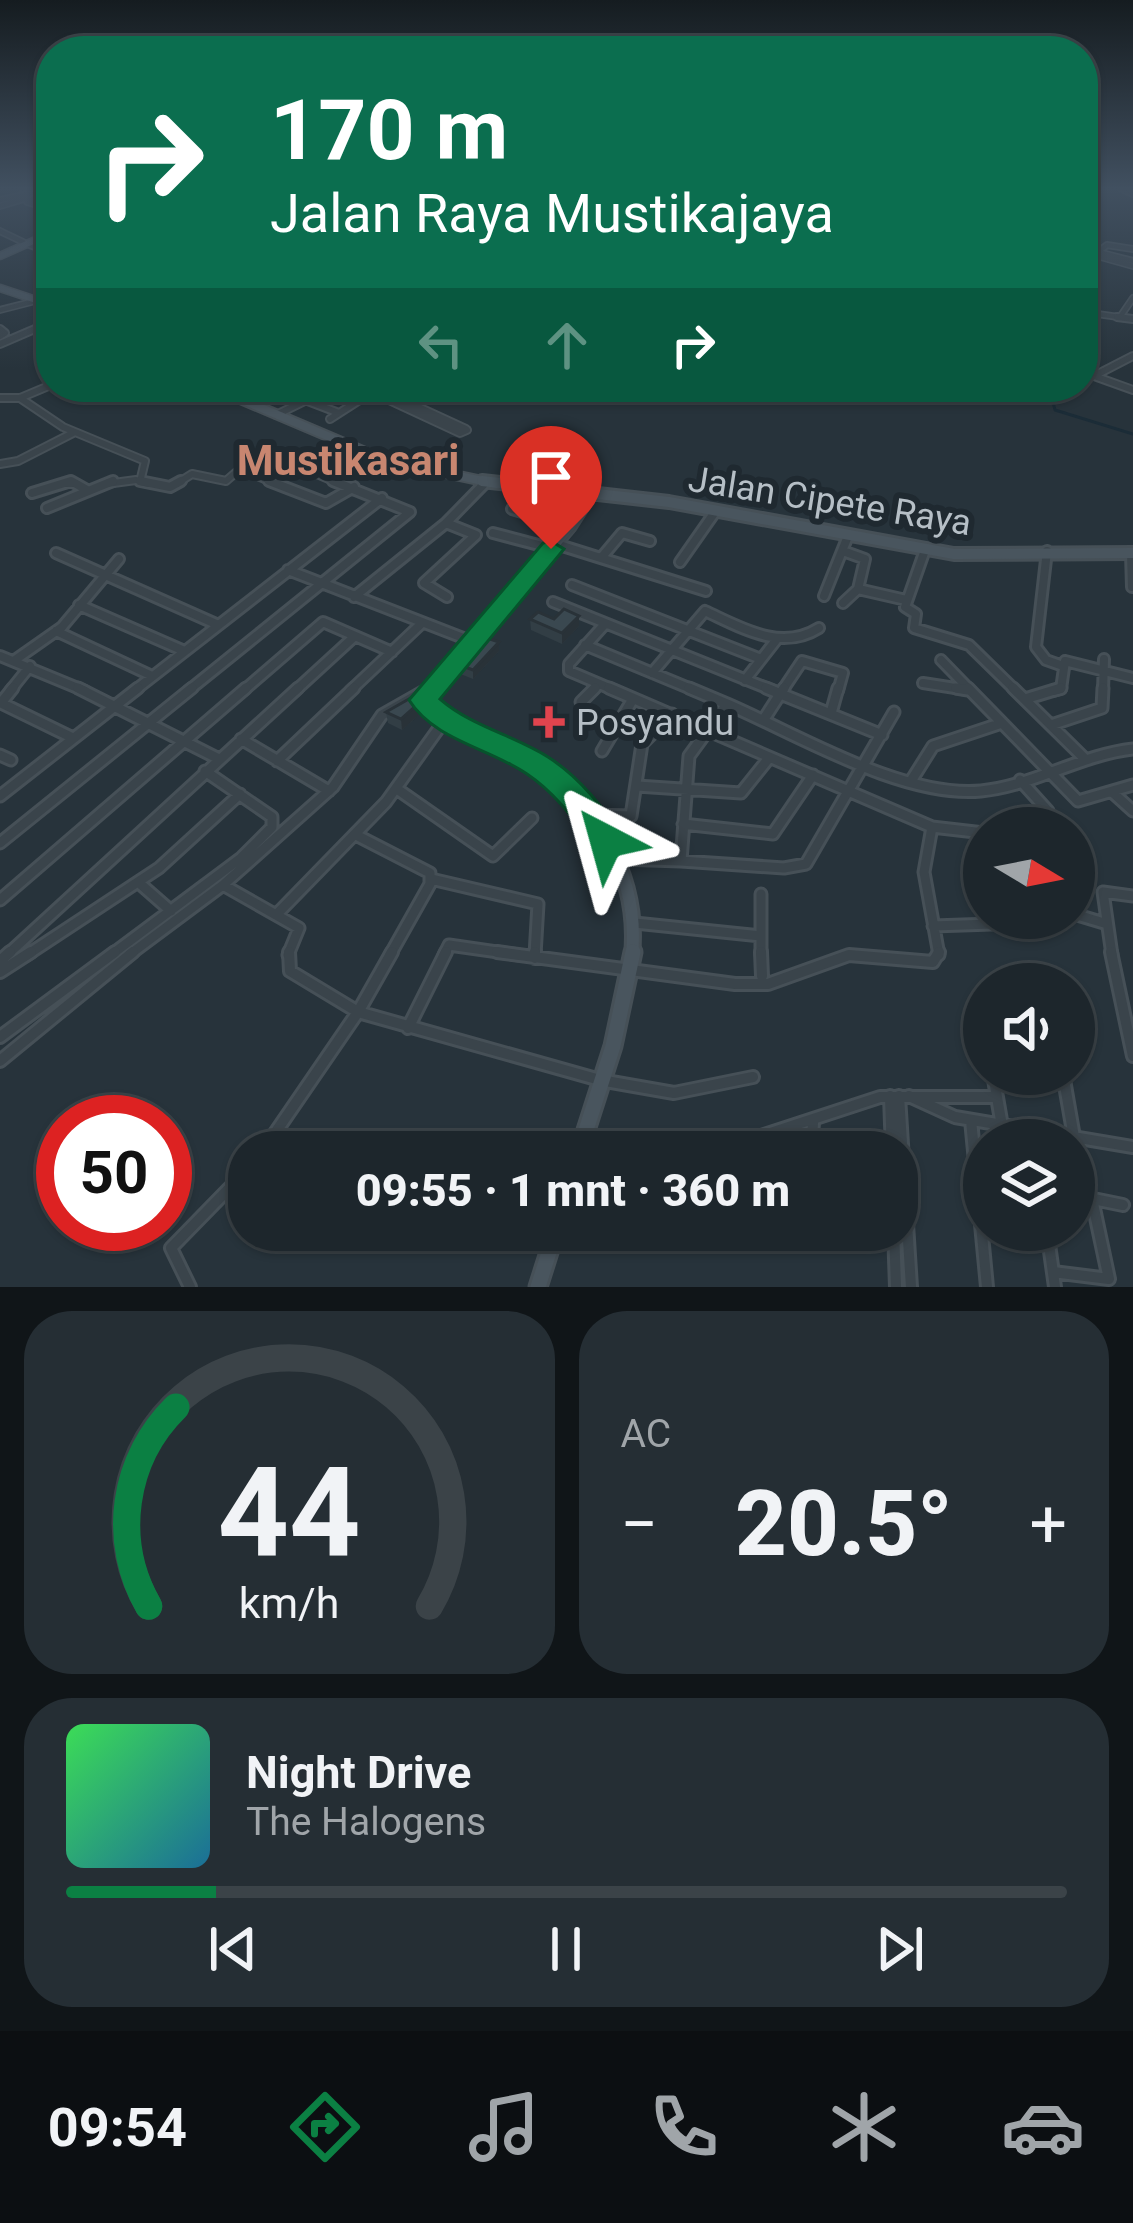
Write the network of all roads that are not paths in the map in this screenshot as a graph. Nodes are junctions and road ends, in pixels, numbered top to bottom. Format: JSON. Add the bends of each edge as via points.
{"nodes":[{"id":1,"x":1098,"y":252,"type":"edge"},
{"id":2,"x":1098,"y":256,"type":"edge"},
{"id":3,"x":1133,"y":264,"type":"edge"},
{"id":4,"x":0,"y":288,"type":"edge"},
{"id":5,"x":1133,"y":298,"type":"edge"},
{"id":6,"x":36,"y":299,"type":"edge"},
{"id":7,"x":36,"y":301,"type":"edge"},
{"id":8,"x":11,"y":307,"type":"junction"},
{"id":9,"x":0,"y":310,"type":"edge"},
{"id":10,"x":24,"y":314,"type":"dead end"},
{"id":11,"x":1098,"y":314,"type":"edge"},
{"id":12,"x":1120,"y":317,"type":"junction"},
{"id":13,"x":1133,"y":319,"type":"edge"},
{"id":14,"x":36,"y":326,"type":"edge"},
{"id":15,"x":0,"y":336,"type":"edge"},
{"id":16,"x":1133,"y":356,"type":"edge"},
{"id":17,"x":1098,"y":374,"type":"edge"},
{"id":18,"x":1098,"y":377,"type":"edge"},
{"id":19,"x":1133,"y":390,"type":"edge"},
{"id":20,"x":36,"y":391,"type":"edge"},
{"id":21,"x":0,"y":398,"type":"edge"},
{"id":22,"x":20,"y":398,"type":"junction"},
{"id":23,"x":244,"y":402,"type":"edge"},
{"id":24,"x":301,"y":402,"type":"edge"},
{"id":25,"x":310,"y":402,"type":"edge"},
{"id":26,"x":356,"y":402,"type":"edge"},
{"id":27,"x":394,"y":402,"type":"edge"},
{"id":28,"x":407,"y":402,"type":"edge"},
{"id":29,"x":340,"y":413,"type":"junction"},
{"id":30,"x":274,"y":416,"type":"junction"},
{"id":31,"x":330,"y":419,"type":"dead end"},
{"id":32,"x":74,"y":433,"type":"junction"},
{"id":33,"x":336,"y":442,"type":"junction"},
{"id":34,"x":0,"y":464,"type":"edge"},
{"id":35,"x":250,"y":473,"type":"dead end"},
{"id":36,"x":136,"y":481,"type":"junction"},
{"id":37,"x":486,"y":482,"type":"junction"},
{"id":38,"x":354,"y":487,"type":"junction"},
{"id":39,"x":88,"y":490,"type":"junction"},
{"id":40,"x":591,"y":493,"type":"junction"},
{"id":41,"x":32,"y":494,"type":"dead end"},
{"id":42,"x":384,"y":497,"type":"junction"},
{"id":43,"x":47,"y":508,"type":"dead end"},
{"id":44,"x":512,"y":509,"type":"dead end"},
{"id":45,"x":716,"y":512,"type":"junction"},
{"id":46,"x":446,"y":523,"type":"junction"},
{"id":47,"x":571,"y":526,"type":"junction"},
{"id":48,"x":493,"y":533,"type":"dead end"},
{"id":49,"x":848,"y":536,"type":"junction"},
{"id":50,"x":650,"y":541,"type":"dead end"},
{"id":51,"x":554,"y":546,"type":"junction"},
{"id":52,"x":925,"y":550,"type":"junction"},
{"id":53,"x":1047,"y":550,"type":"junction"},
{"id":54,"x":843,"y":551,"type":"junction"},
{"id":55,"x":1132,"y":553,"type":"edge"},
{"id":56,"x":56,"y":554,"type":"dead end"},
{"id":57,"x":601,"y":558,"type":"junction"},
{"id":58,"x":119,"y":560,"type":"dead end"},
{"id":59,"x":680,"y":562,"type":"dead end"},
{"id":60,"x":287,"y":570,"type":"junction"},
{"id":61,"x":103,"y":576,"type":"junction"},
{"id":62,"x":317,"y":584,"type":"junction"},
{"id":63,"x":572,"y":585,"type":"dead end"},
{"id":64,"x":1132,"y":587,"type":"edge"},
{"id":65,"x":858,"y":589,"type":"junction"},
{"id":66,"x":706,"y":591,"type":"dead end"},
{"id":67,"x":824,"y":596,"type":"dead end"},
{"id":68,"x":354,"y":597,"type":"junction"},
{"id":69,"x":447,"y":597,"type":"dead end"},
{"id":70,"x":906,"y":600,"type":"junction"},
{"id":71,"x":553,"y":602,"type":"dead end"},
{"id":72,"x":843,"y":602,"type":"dead end"},
{"id":73,"x":80,"y":605,"type":"junction"},
{"id":74,"x":216,"y":624,"type":"junction"},
{"id":75,"x":421,"y":624,"type":"junction"},
{"id":76,"x":605,"y":624,"type":"junction"},
{"id":77,"x":819,"y":628,"type":"dead end"},
{"id":78,"x":690,"y":629,"type":"junction"},
{"id":79,"x":56,"y":631,"type":"junction"},
{"id":80,"x":355,"y":636,"type":"junction"},
{"id":81,"x":777,"y":639,"type":"junction"},
{"id":82,"x":471,"y":640,"type":"junction"},
{"id":83,"x":585,"y":645,"type":"junction"},
{"id":84,"x":183,"y":650,"type":"junction"},
{"id":85,"x":671,"y":651,"type":"junction"},
{"id":86,"x":392,"y":652,"type":"junction"},
{"id":87,"x":0,"y":656,"type":"edge"},
{"id":88,"x":1104,"y":658,"type":"dead end"},
{"id":89,"x":761,"y":659,"type":"junction"},
{"id":90,"x":15,"y":660,"type":"junction"},
{"id":91,"x":941,"y":660,"type":"dead end"},
{"id":92,"x":30,"y":666,"type":"junction"},
{"id":93,"x":1063,"y":666,"type":"junction"},
{"id":94,"x":1103,"y":670,"type":"junction"},
{"id":95,"x":652,"y":673,"type":"junction"},
{"id":96,"x":150,"y":675,"type":"junction"},
{"id":97,"x":1133,"y":678,"type":"edge"},
{"id":98,"x":745,"y":680,"type":"junction"},
{"id":99,"x":922,"y":683,"type":"dead end"},
{"id":100,"x":599,"y":684,"type":"junction"},
{"id":101,"x":426,"y":690,"type":"junction"},
{"id":102,"x":968,"y":690,"type":"junction"},
{"id":103,"x":780,"y":694,"type":"junction"},
{"id":104,"x":633,"y":699,"type":"junction"},
{"id":105,"x":1024,"y":700,"type":"junction"},
{"id":106,"x":581,"y":702,"type":"dead end"},
{"id":107,"x":0,"y":704,"type":"edge"},
{"id":108,"x":727,"y":704,"type":"junction"},
{"id":109,"x":115,"y":705,"type":"junction"},
{"id":110,"x":894,"y":712,"type":"dead end"},
{"id":111,"x":831,"y":713,"type":"junction"},
{"id":112,"x":672,"y":714,"type":"junction"},
{"id":113,"x":445,"y":719,"type":"junction"},
{"id":114,"x":764,"y":719,"type":"junction"},
{"id":115,"x":148,"y":720,"type":"junction"},
{"id":116,"x":999,"y":724,"type":"junction"},
{"id":117,"x":1051,"y":725,"type":"junction"},
{"id":118,"x":706,"y":729,"type":"junction"},
{"id":119,"x":882,"y":735,"type":"junction"},
{"id":120,"x":73,"y":738,"type":"junction"},
{"id":121,"x":184,"y":739,"type":"junction"},
{"id":122,"x":242,"y":739,"type":"junction"},
{"id":123,"x":1133,"y":748,"type":"edge"},
{"id":124,"x":602,"y":751,"type":"dead end"},
{"id":125,"x":0,"y":754,"type":"edge"},
{"id":126,"x":769,"y":758,"type":"junction"},
{"id":127,"x":1084,"y":758,"type":"junction"},
{"id":128,"x":219,"y":759,"type":"junction"},
{"id":129,"x":11,"y":760,"type":"dead end"},
{"id":130,"x":277,"y":761,"type":"junction"},
{"id":131,"x":867,"y":762,"type":"junction"},
{"id":132,"x":206,"y":771,"type":"junction"},
{"id":133,"x":1045,"y":772,"type":"junction"},
{"id":134,"x":813,"y":775,"type":"junction"},
{"id":135,"x":1020,"y":780,"type":"junction"},
{"id":136,"x":911,"y":781,"type":"junction"},
{"id":137,"x":1133,"y":785,"type":"edge"},
{"id":138,"x":637,"y":786,"type":"junction"},
{"id":139,"x":397,"y":788,"type":"junction"},
{"id":140,"x":687,"y":788,"type":"junction"},
{"id":141,"x":1111,"y":790,"type":"junction"},
{"id":142,"x":329,"y":791,"type":"junction"},
{"id":143,"x":849,"y":791,"type":"junction"},
{"id":144,"x":240,"y":794,"type":"junction"},
{"id":145,"x":0,"y":796,"type":"edge"},
{"id":146,"x":1044,"y":807,"type":"edge"},
{"id":147,"x":1133,"y":811,"type":"edge"},
{"id":148,"x":590,"y":815,"type":"junction"},
{"id":149,"x":532,"y":818,"type":"dead end"},
{"id":150,"x":683,"y":824,"type":"junction"},
{"id":151,"x":932,"y":827,"type":"junction"},
{"id":152,"x":963,"y":831,"type":"edge"},
{"id":153,"x":356,"y":835,"type":"junction"},
{"id":154,"x":0,"y":843,"type":"edge"},
{"id":155,"x":620,"y":859,"type":"junction"},
{"id":156,"x":681,"y":861,"type":"junction"},
{"id":157,"x":431,"y":879,"type":"junction"},
{"id":158,"x":138,"y":882,"type":"junction"},
{"id":159,"x":223,"y":885,"type":"junction"},
{"id":160,"x":761,"y":894,"type":"dead end"},
{"id":161,"x":1133,"y":896,"type":"edge"},
{"id":162,"x":0,"y":900,"type":"edge"},
{"id":163,"x":171,"y":911,"type":"junction"},
{"id":164,"x":276,"y":915,"type":"junction"},
{"id":165,"x":1095,"y":920,"type":"edge"},
{"id":166,"x":1103,"y":922,"type":"junction"},
{"id":167,"x":635,"y":923,"type":"junction"},
{"id":168,"x":934,"y":926,"type":"junction"},
{"id":169,"x":963,"y":927,"type":"edge"},
{"id":170,"x":761,"y":936,"type":"junction"},
{"id":171,"x":535,"y":958,"type":"junction"},
{"id":172,"x":0,"y":961,"type":"edge"},
{"id":173,"x":0,"y":972,"type":"edge"},
{"id":174,"x":630,"y":972,"type":"junction"},
{"id":175,"x":762,"y":976,"type":"dead end"},
{"id":176,"x":358,"y":1012,"type":"junction"},
{"id":177,"x":408,"y":1028,"type":"junction"},
{"id":178,"x":0,"y":1037,"type":"edge"},
{"id":179,"x":1133,"y":1056,"type":"edge"},
{"id":180,"x":0,"y":1061,"type":"edge"},
{"id":181,"x":753,"y":1077,"type":"dead end"},
{"id":182,"x":599,"y":1080,"type":"junction"},
{"id":183,"x":899,"y":1096,"type":"junction"},
{"id":184,"x":997,"y":1096,"type":"joint"},
{"id":185,"x":967,"y":1119,"type":"edge"},
{"id":186,"x":1001,"y":1119,"type":"edge"},
{"id":187,"x":813,"y":1123,"type":"junction"},
{"id":188,"x":276,"y":1131,"type":"edge"},
{"id":189,"x":585,"y":1131,"type":"edge"},
{"id":190,"x":781,"y":1131,"type":"edge"},
{"id":191,"x":812,"y":1131,"type":"edge"},
{"id":192,"x":895,"y":1131,"type":"edge"},
{"id":193,"x":1095,"y":1141,"type":"edge"},
{"id":194,"x":1133,"y":1147,"type":"edge"},
{"id":195,"x":228,"y":1190,"type":"edge"},
{"id":196,"x":1095,"y":1199,"type":"edge"},
{"id":197,"x":1123,"y":1205,"type":"dead end"},
{"id":198,"x":1095,"y":1209,"type":"edge"},
{"id":199,"x":549,"y":1251,"type":"edge"},
{"id":200,"x":895,"y":1251,"type":"edge"},
{"id":201,"x":984,"y":1251,"type":"edge"},
{"id":202,"x":1054,"y":1279,"type":"edge"},
{"id":203,"x":190,"y":1287,"type":"edge"},
{"id":204,"x":538,"y":1287,"type":"edge"},
{"id":205,"x":896,"y":1287,"type":"edge"},
{"id":206,"x":911,"y":1287,"type":"edge"},
{"id":207,"x":988,"y":1287,"type":"edge"}],
"edges":[{"from":1,"to":3,"type":"street"},
{"from":2,"to":3,"type":"street"},
{"from":4,"to":6,"type":"main road"},
{"from":5,"to":12,"type":"street"},
{"from":7,"to":8,"type":"street"},
{"from":8,"to":9,"type":"street"},
{"from":8,"to":10,"type":"street"},
{"from":11,"to":12,"type":"street"},
{"from":12,"to":13,"type":"street"},
{"from":14,"to":15,"type":"street"},
{"from":16,"to":17,"type":"street"},
{"from":18,"to":19,"type":"street"},
{"from":20,"to":22,"type":"street"},
{"from":21,"to":22,"type":"street"},
{"from":22,"to":32,"type":"street"},
{"from":23,"to":30,"type":"main road","name":"Jalan Cipete Raya"},
{"from":24,"to":30,"type":"street"},
{"from":25,"to":29,"type":"street"},
{"from":26,"to":29,"type":"street"},
{"from":27,"to":28,"type":"street","via":[[467,430]]},
{"from":29,"to":31,"type":"street"},
{"from":30,"to":33,"type":"main road","name":"Jalan Cipete Raya"},
{"from":32,"to":34,"type":"street"},
{"from":32,"to":36,"type":"street","via":[[147,463]]},
{"from":33,"to":36,"type":"street","via":[[293,465],[255,456],[226,481],[192,474],[170,487]]},
{"from":33,"to":37,"type":"main road","name":"Jalan Cipete Raya"},
{"from":33,"to":38,"type":"street","via":[[304,470]]},
{"from":35,"to":38,"type":"street","via":[[326,503]]},
{"from":36,"to":39,"type":"street"},
{"from":37,"to":40,"type":"main road","name":"Jalan Cipete Raya"},
{"from":37,"to":46,"type":"street"},
{"from":38,"to":42,"type":"street"},
{"from":39,"to":41,"type":"street","via":[[71,481]]},
{"from":39,"to":43,"type":"street"},
{"from":40,"to":45,"type":"main road","name":"Jalan Cipete Raya"},
{"from":40,"to":47,"type":"main road"},
{"from":42,"to":60,"type":"street"},
{"from":42,"to":62,"type":"street","via":[[410,512]]},
{"from":44,"to":47,"type":"street"},
{"from":45,"to":49,"type":"main road","name":"Jalan Cipete Raya"},
{"from":45,"to":59,"type":"street"},
{"from":46,"to":68,"type":"street"},
{"from":46,"to":69,"type":"street","via":[[476,535],[424,583]]},
{"from":47,"to":51,"type":"main road"},
{"from":48,"to":51,"type":"street"},
{"from":49,"to":52,"type":"main road","name":"Jalan Cipete Raya"},
{"from":49,"to":54,"type":"street"},
{"from":50,"to":57,"type":"street","via":[[622,533]]},
{"from":51,"to":57,"type":"street"},
{"from":51,"to":82,"type":"main road"},
{"from":52,"to":53,"type":"main road","name":"Jalan Cipete Raya"},
{"from":52,"to":70,"type":"street"},
{"from":53,"to":55,"type":"main road","name":"Jalan Cipete Raya"},
{"from":53,"to":93,"type":"street","via":[[1036,647]]},
{"from":54,"to":65,"type":"street","via":[[865,559]]},
{"from":54,"to":67,"type":"street"},
{"from":55,"to":64,"type":"street"},
{"from":56,"to":61,"type":"street"},
{"from":57,"to":66,"type":"street"},
{"from":58,"to":61,"type":"street"},
{"from":60,"to":62,"type":"street"},
{"from":60,"to":74,"type":"street"},
{"from":61,"to":73,"type":"street"},
{"from":61,"to":74,"type":"street"},
{"from":62,"to":68,"type":"street"},
{"from":62,"to":115,"type":"street"},
{"from":63,"to":78,"type":"street"},
{"from":65,"to":70,"type":"street"},
{"from":65,"to":72,"type":"street"},
{"from":68,"to":75,"type":"street"},
{"from":70,"to":105,"type":"street","via":[[918,630],[964,643]]},
{"from":71,"to":76,"type":"street"},
{"from":73,"to":79,"type":"street"},
{"from":73,"to":84,"type":"street"},
{"from":74,"to":84,"type":"street"},
{"from":75,"to":82,"type":"street"},
{"from":75,"to":86,"type":"street"},
{"from":76,"to":83,"type":"street"},
{"from":76,"to":85,"type":"street"},
{"from":77,"to":81,"type":"street","via":[[806,639]]},
{"from":78,"to":81,"type":"street","via":[[705,611]]},
{"from":78,"to":85,"type":"street"},
{"from":78,"to":89,"type":"street"},
{"from":79,"to":90,"type":"street"},
{"from":79,"to":96,"type":"street"},
{"from":80,"to":86,"type":"street"},
{"from":80,"to":121,"type":"street","via":[[323,622]]},
{"from":80,"to":122,"type":"street"},
{"from":81,"to":89,"type":"street"},
{"from":82,"to":101,"type":"main road"},
{"from":83,"to":95,"type":"street"},
{"from":83,"to":100,"type":"street","via":[[566,668]]},
{"from":84,"to":96,"type":"street"},
{"from":85,"to":95,"type":"street"},
{"from":85,"to":98,"type":"street"},
{"from":86,"to":130,"type":"street"},
{"from":87,"to":90,"type":"street"},
{"from":88,"to":94,"type":"street"},
{"from":89,"to":98,"type":"street"},
{"from":90,"to":92,"type":"street"},
{"from":91,"to":102,"type":"street"},
{"from":92,"to":107,"type":"street"},
{"from":92,"to":109,"type":"street"},
{"from":93,"to":94,"type":"street"},
{"from":93,"to":105,"type":"street","via":[[1061,688]]},
{"from":94,"to":97,"type":"street"},
{"from":94,"to":117,"type":"street","via":[[1102,708]]},
{"from":95,"to":108,"type":"street"},
{"from":96,"to":109,"type":"street"},
{"from":98,"to":103,"type":"street"},
{"from":99,"to":102,"type":"street"},
{"from":100,"to":104,"type":"street"},
{"from":100,"to":106,"type":"street"},
{"from":101,"to":113,"type":"main road","via":[[425,704]]},
{"from":101,"to":142,"type":"street","via":[[382,715]]},
{"from":102,"to":116,"type":"street"},
{"from":103,"to":111,"type":"street"},
{"from":103,"to":111,"type":"street","via":[[802,661],[839,671],[844,677]]},
{"from":103,"to":114,"type":"street"},
{"from":104,"to":112,"type":"street"},
{"from":104,"to":124,"type":"street"},
{"from":105,"to":117,"type":"street"},
{"from":107,"to":120,"type":"street"},
{"from":108,"to":114,"type":"street"},
{"from":108,"to":118,"type":"street"},
{"from":109,"to":115,"type":"street"},
{"from":109,"to":120,"type":"street"},
{"from":110,"to":119,"type":"street"},
{"from":111,"to":119,"type":"street"},
{"from":112,"to":118,"type":"street"},
{"from":112,"to":138,"type":"street","via":[[642,744]]},
{"from":113,"to":139,"type":"street"},
{"from":113,"to":148,"type":"main road","via":[[539,766]]},
{"from":114,"to":131,"type":"street"},
{"from":115,"to":121,"type":"street"},
{"from":115,"to":154,"type":"street"},
{"from":116,"to":133,"type":"street"},
{"from":116,"to":136,"type":"street","via":[[932,746]]},
{"from":117,"to":127,"type":"street"},
{"from":118,"to":126,"type":"street"},
{"from":118,"to":140,"type":"street","via":[[689,756]]},
{"from":119,"to":131,"type":"street"},
{"from":120,"to":145,"type":"street"},
{"from":121,"to":128,"type":"street"},
{"from":121,"to":162,"type":"street"},
{"from":122,"to":128,"type":"street"},
{"from":122,"to":130,"type":"street"},
{"from":123,"to":127,"type":"street"},
{"from":125,"to":129,"type":"street"},
{"from":126,"to":134,"type":"street"},
{"from":126,"to":140,"type":"street","via":[[741,793]]},
{"from":127,"to":133,"type":"street"},
{"from":128,"to":132,"type":"street"},
{"from":130,"to":142,"type":"street"},
{"from":131,"to":136,"type":"street"},
{"from":131,"to":143,"type":"street"},
{"from":132,"to":144,"type":"street"},
{"from":132,"to":172,"type":"street"},
{"from":133,"to":135,"type":"street"},
{"from":133,"to":141,"type":"street","via":[[1078,801]]},
{"from":134,"to":143,"type":"street"},
{"from":134,"to":150,"type":"street","via":[[773,834]]},
{"from":135,"to":136,"type":"street","via":[[976,792]]},
{"from":135,"to":146,"type":"street"},
{"from":137,"to":141,"type":"street"},
{"from":138,"to":140,"type":"street"},
{"from":138,"to":148,"type":"street","via":[[631,816]]},
{"from":139,"to":149,"type":"street","via":[[493,856]]},
{"from":139,"to":153,"type":"street"},
{"from":140,"to":150,"type":"street"},
{"from":141,"to":147,"type":"street"},
{"from":142,"to":159,"type":"street"},
{"from":143,"to":151,"type":"street"},
{"from":143,"to":156,"type":"street","via":[[797,868]]},
{"from":144,"to":158,"type":"street"},
{"from":144,"to":163,"type":"street","via":[[272,817],[272,827]]},
{"from":148,"to":155,"type":"main road"},
{"from":150,"to":156,"type":"street"},
{"from":151,"to":152,"type":"street"},
{"from":151,"to":168,"type":"street","via":[[924,848]]},
{"from":153,"to":157,"type":"street"},
{"from":153,"to":164,"type":"street"},
{"from":155,"to":156,"type":"street"},
{"from":155,"to":167,"type":"main road"},
{"from":157,"to":171,"type":"street","via":[[538,904]]},
{"from":157,"to":176,"type":"street"},
{"from":158,"to":163,"type":"street"},
{"from":158,"to":173,"type":"street"},
{"from":159,"to":164,"type":"street"},
{"from":159,"to":180,"type":"street"},
{"from":160,"to":170,"type":"street"},
{"from":161,"to":166,"type":"street","via":[[1103,892]]},
{"from":163,"to":178,"type":"street"},
{"from":164,"to":176,"type":"street","via":[[298,928],[290,971]]},
{"from":165,"to":166,"type":"street"},
{"from":166,"to":179,"type":"street"},
{"from":167,"to":170,"type":"street"},
{"from":167,"to":174,"type":"main road"},
{"from":168,"to":169,"type":"street"},
{"from":168,"to":174,"type":"street","via":[[933,962],[849,956],[768,984]]},
{"from":170,"to":175,"type":"street"},
{"from":171,"to":174,"type":"street"},
{"from":171,"to":177,"type":"street","via":[[449,945]]},
{"from":174,"to":182,"type":"main road"},
{"from":176,"to":177,"type":"street"},
{"from":176,"to":188,"type":"street"},
{"from":177,"to":182,"type":"street"},
{"from":181,"to":182,"type":"street","via":[[674,1093]]},
{"from":182,"to":189,"type":"main road"},
{"from":183,"to":184,"type":"street"},
{"from":183,"to":185,"type":"street"},
{"from":183,"to":187,"type":"street","via":[[863,1101]]},
{"from":183,"to":192,"type":"street"},
{"from":183,"to":206,"type":"street"},
{"from":184,"to":186,"type":"street"},
{"from":187,"to":190,"type":"street"},
{"from":187,"to":191,"type":"street"},
{"from":193,"to":194,"type":"street"},
{"from":195,"to":203,"type":"street","via":[[171,1248]]},
{"from":196,"to":197,"type":"street"},
{"from":198,"to":202,"type":"street","via":[[1109,1279]]},
{"from":199,"to":204,"type":"main road"},
{"from":200,"to":205,"type":"street"},
{"from":201,"to":207,"type":"street"}]}
